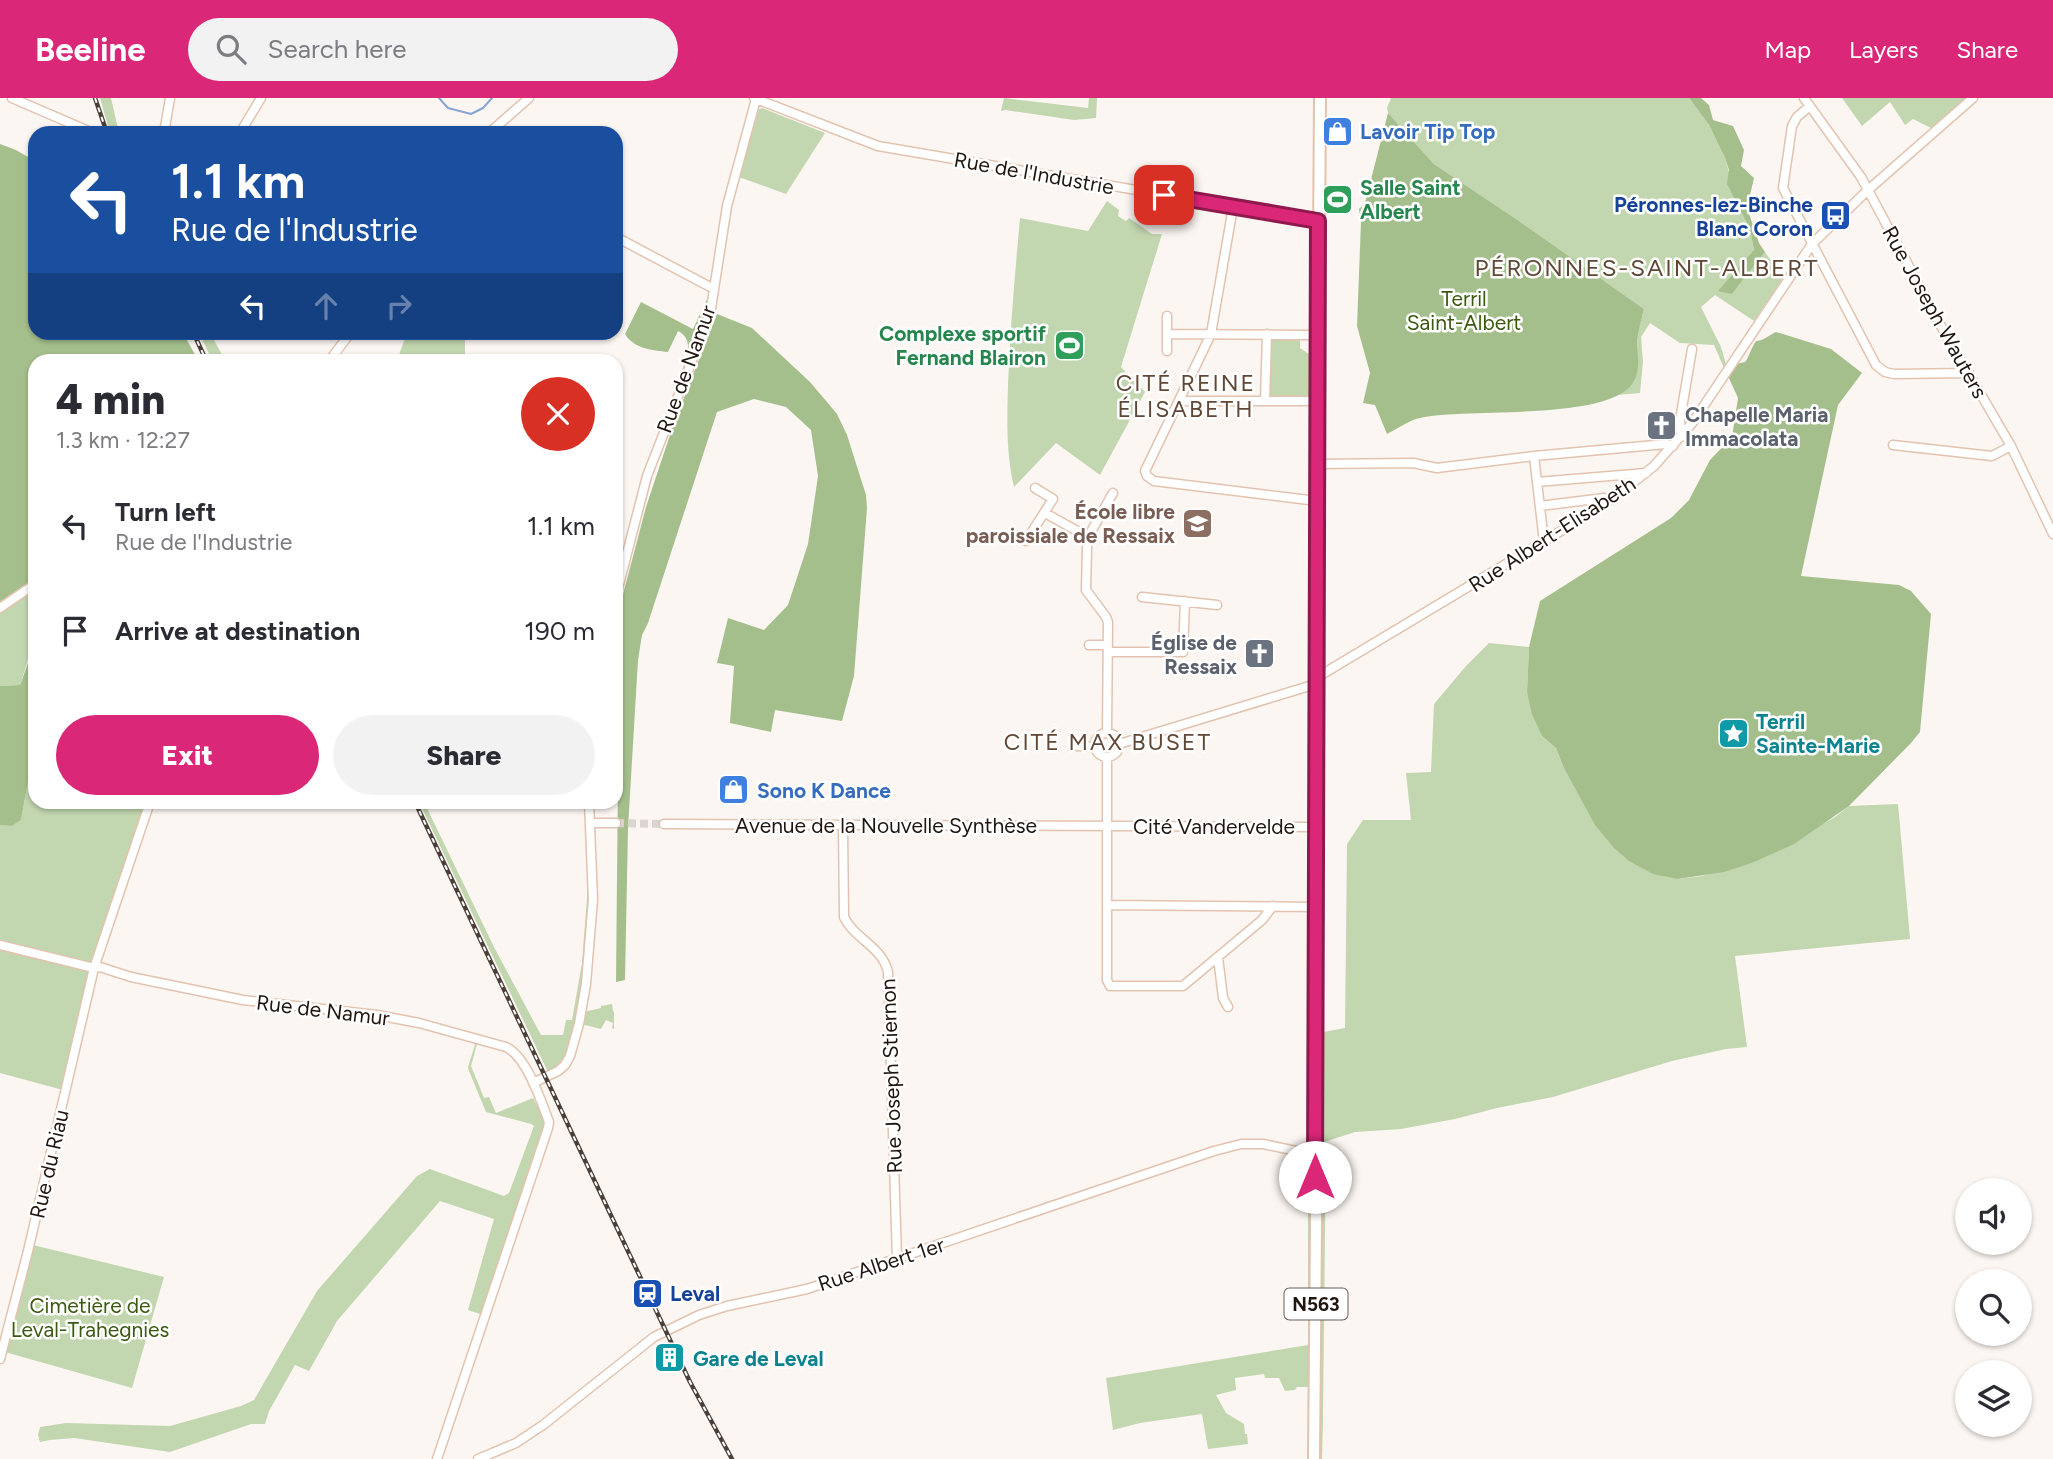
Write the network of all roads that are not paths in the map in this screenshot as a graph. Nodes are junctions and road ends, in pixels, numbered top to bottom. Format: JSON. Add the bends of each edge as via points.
{"nodes":[{"id":1,"x":12,"y":98,"type":"edge"},
{"id":2,"x":170,"y":98,"type":"edge"},
{"id":3,"x":261,"y":98,"type":"edge"},
{"id":4,"x":529,"y":98,"type":"edge"},
{"id":5,"x":1320,"y":98,"type":"edge"},
{"id":6,"x":1804,"y":98,"type":"edge"},
{"id":7,"x":1973,"y":98,"type":"edge"},
{"id":8,"x":755,"y":99,"type":"edge"},
{"id":9,"x":1810,"y":106,"type":"junction"},
{"id":10,"x":77,"y":126,"type":"edge"},
{"id":11,"x":165,"y":126,"type":"edge"},
{"id":12,"x":244,"y":126,"type":"edge"},
{"id":13,"x":497,"y":126,"type":"edge"},
{"id":14,"x":1868,"y":190,"type":"junction"},
{"id":15,"x":1233,"y":207,"type":"junction"},
{"id":16,"x":1318,"y":221,"type":"junction"},
{"id":17,"x":623,"y":241,"type":"edge"},
{"id":18,"x":1812,"y":244,"type":"junction"},
{"id":19,"x":714,"y":289,"type":"junction"},
{"id":20,"x":1167,"y":316,"type":"dead end"},
{"id":21,"x":1168,"y":334,"type":"junction"},
{"id":22,"x":1211,"y":334,"type":"junction"},
{"id":23,"x":1267,"y":334,"type":"junction"},
{"id":24,"x":1318,"y":335,"type":"junction"},
{"id":25,"x":1692,"y":349,"type":"dead end"},
{"id":26,"x":1167,"y":351,"type":"dead end"},
{"id":27,"x":1969,"y":373,"type":"junction"},
{"id":28,"x":1179,"y":401,"type":"junction"},
{"id":29,"x":1265,"y":401,"type":"junction"},
{"id":30,"x":1318,"y":401,"type":"junction"},
{"id":31,"x":1681,"y":437,"type":"junction"},
{"id":32,"x":1893,"y":445,"type":"dead end"},
{"id":33,"x":1673,"y":446,"type":"junction"},
{"id":34,"x":2011,"y":446,"type":"junction"},
{"id":35,"x":1534,"y":456,"type":"junction"},
{"id":36,"x":1317,"y":464,"type":"junction"},
{"id":37,"x":1646,"y":473,"type":"junction"},
{"id":38,"x":1537,"y":482,"type":"junction"},
{"id":39,"x":1035,"y":488,"type":"dead end"},
{"id":40,"x":1113,"y":493,"type":"dead end"},
{"id":41,"x":1317,"y":501,"type":"junction"},
{"id":42,"x":1607,"y":502,"type":"junction"},
{"id":43,"x":1540,"y":506,"type":"junction"},
{"id":44,"x":1045,"y":513,"type":"junction"},
{"id":45,"x":2053,"y":534,"type":"edge"},
{"id":46,"x":1088,"y":537,"type":"junction"},
{"id":47,"x":1026,"y":541,"type":"dead end"},
{"id":48,"x":1544,"y":542,"type":"junction"},
{"id":49,"x":623,"y":569,"type":"edge"},
{"id":50,"x":28,"y":589,"type":"edge"},
{"id":51,"x":1142,"y":597,"type":"dead end"},
{"id":52,"x":1185,"y":601,"type":"junction"},
{"id":53,"x":1217,"y":604,"type":"dead end"},
{"id":54,"x":0,"y":608,"type":"edge"},
{"id":55,"x":1089,"y":645,"type":"dead end"},
{"id":56,"x":1108,"y":648,"type":"junction"},
{"id":57,"x":1316,"y":681,"type":"junction"},
{"id":58,"x":1107,"y":733,"type":"junction"},
{"id":59,"x":1119,"y":744,"type":"junction"},
{"id":60,"x":1077,"y":746,"type":"dead end"},
{"id":61,"x":1095,"y":747,"type":"junction"},
{"id":62,"x":1107,"y":758,"type":"junction"},
{"id":63,"x":148,"y":809,"type":"edge"},
{"id":64,"x":589,"y":809,"type":"edge"},
{"id":65,"x":590,"y":823,"type":"junction"},
{"id":66,"x":616,"y":824,"type":"tunnel mouth"},
{"id":67,"x":664,"y":824,"type":"tunnel mouth"},
{"id":68,"x":843,"y":825,"type":"junction"},
{"id":69,"x":1108,"y":826,"type":"junction"},
{"id":70,"x":1316,"y":827,"type":"junction"},
{"id":71,"x":1107,"y":905,"type":"junction"},
{"id":72,"x":1273,"y":906,"type":"junction"},
{"id":73,"x":1315,"y":907,"type":"junction"},
{"id":74,"x":0,"y":945,"type":"edge"},
{"id":75,"x":1218,"y":957,"type":"junction"},
{"id":76,"x":94,"y":968,"type":"junction"},
{"id":77,"x":1228,"y":1007,"type":"dead end"},
{"id":78,"x":533,"y":1083,"type":"junction"},
{"id":79,"x":1315,"y":1152,"type":"junction"},
{"id":80,"x":897,"y":1259,"type":"junction"},
{"id":81,"x":0,"y":1359,"type":"edge"},
{"id":82,"x":436,"y":1459,"type":"edge"},
{"id":83,"x":478,"y":1459,"type":"edge"},
{"id":84,"x":1314,"y":1459,"type":"edge"}],
"edges":[{"from":1,"to":10,"type":"street"},
{"from":2,"to":11,"type":"street"},
{"from":3,"to":12,"type":"street"},
{"from":4,"to":13,"type":"street"},
{"from":5,"to":16,"type":"main road","number":"N563"},
{"from":6,"to":9,"type":"street","name":"Rue Joseph Wauters"},
{"from":7,"to":14,"type":"street","name":"Rue Albert-Elisabeth"},
{"from":8,"to":15,"type":"street","name":"Rue de l'Industrie","via":[[881,146]]},
{"from":8,"to":19,"type":"street","name":"Rue de Namur","via":[[729,197]]},
{"from":9,"to":14,"type":"street","name":"Rue Joseph Wauters"},
{"from":9,"to":18,"type":"street","via":[[1792,126],[1783,188]]},
{"from":14,"to":18,"type":"street","name":"Rue Albert-Elisabeth"},
{"from":14,"to":27,"type":"street","name":"Rue Joseph Wauters"},
{"from":15,"to":16,"type":"street","name":"Rue de l'Industrie"},
{"from":15,"to":22,"type":"street"},
{"from":16,"to":24,"type":"main road","number":"N563"},
{"from":17,"to":19,"type":"street"},
{"from":18,"to":27,"type":"street","via":[[1882,370],[1894,374]]},
{"from":18,"to":31,"type":"street","name":"Rue Albert-Elisabeth"},
{"from":19,"to":49,"type":"street","name":"Rue de Namur","via":[[706,326],[647,476]]},
{"from":20,"to":21,"type":"street"},
{"from":21,"to":22,"type":"street"},
{"from":21,"to":26,"type":"street"},
{"from":22,"to":23,"type":"street"},
{"from":22,"to":28,"type":"street"},
{"from":23,"to":24,"type":"street"},
{"from":23,"to":29,"type":"street"},
{"from":24,"to":30,"type":"main road","number":"N563"},
{"from":25,"to":31,"type":"street"},
{"from":27,"to":34,"type":"street","name":"Rue Joseph Wauters"},
{"from":28,"to":29,"type":"street"},
{"from":28,"to":41,"type":"street","via":[[1145,471],[1147,476],[1154,481]]},
{"from":29,"to":30,"type":"street"},
{"from":30,"to":36,"type":"main road","number":"N563"},
{"from":31,"to":33,"type":"street","name":"Rue Albert-Elisabeth"},
{"from":32,"to":34,"type":"street","via":[[1992,456]]},
{"from":33,"to":35,"type":"street"},
{"from":33,"to":37,"type":"street","name":"Rue Albert-Elisabeth"},
{"from":34,"to":45,"type":"street","name":"Rue Joseph Wauters"},
{"from":35,"to":36,"type":"street","via":[[1437,468],[1413,463]]},
{"from":35,"to":38,"type":"street"},
{"from":36,"to":41,"type":"main road","number":"N563"},
{"from":37,"to":38,"type":"street"},
{"from":37,"to":42,"type":"street","name":"Rue Albert-Elisabeth"},
{"from":38,"to":43,"type":"street"},
{"from":39,"to":44,"type":"street","via":[[1052,499]]},
{"from":40,"to":46,"type":"street"},
{"from":41,"to":57,"type":"main road","number":"N563"},
{"from":42,"to":43,"type":"street","via":[[1604,498]]},
{"from":42,"to":48,"type":"street","name":"Rue Albert-Elisabeth"},
{"from":43,"to":48,"type":"street"},
{"from":44,"to":46,"type":"street"},
{"from":44,"to":47,"type":"street"},
{"from":46,"to":56,"type":"street","via":[[1086,590],[1106,617]]},
{"from":48,"to":57,"type":"street","name":"Rue Albert-Elisabeth"},
{"from":50,"to":54,"type":"street"},
{"from":51,"to":52,"type":"street"},
{"from":52,"to":53,"type":"street"},
{"from":52,"to":56,"type":"street","via":[[1183,652]]},
{"from":55,"to":56,"type":"street"},
{"from":56,"to":58,"type":"street"},
{"from":57,"to":59,"type":"street","name":"Rue Albert-Elisabeth"},
{"from":57,"to":70,"type":"main road","number":"N563"},
{"from":58,"to":59,"type":"street"},
{"from":58,"to":61,"type":"street","via":[[1099,736]]},
{"from":59,"to":62,"type":"street","via":[[1116,754]]},
{"from":60,"to":61,"type":"street"},
{"from":61,"to":62,"type":"street"},
{"from":62,"to":69,"type":"street"},
{"from":63,"to":76,"type":"street","name":"Rue du Riau"},
{"from":64,"to":65,"type":"street"},
{"from":65,"to":66,"type":"street"},
{"from":65,"to":78,"type":"street","via":[[593,899],[579,1024],[565,1065]]},
{"from":67,"to":68,"type":"street","name":"Avenue de la Nouvelle Synthèse"},
{"from":68,"to":69,"type":"street","name":"Avenue de la Nouvelle Synthèse"},
{"from":68,"to":80,"type":"street","name":"Rue Joseph Stiernon","via":[[844,917],[883,957],[888,972]]},
{"from":69,"to":70,"type":"street","name":"Cité Vandervelde"},
{"from":69,"to":71,"type":"street","name":"Cité Vandervelde"},
{"from":70,"to":73,"type":"main road","number":"N563"},
{"from":71,"to":72,"type":"street"},
{"from":71,"to":75,"type":"street","name":"Cité Vandervelde","via":[[1107,980],[1113,988],[1183,986]]},
{"from":72,"to":73,"type":"street"},
{"from":72,"to":75,"type":"street","name":"Cité Vandervelde"},
{"from":73,"to":79,"type":"main road","number":"N563"},
{"from":74,"to":76,"type":"street","name":"Rue de Namur"},
{"from":75,"to":77,"type":"street"},
{"from":76,"to":78,"type":"street","name":"Rue de Namur","via":[[243,1000],[377,1015],[438,1028],[511,1050]]},
{"from":76,"to":81,"type":"street","name":"Rue du Riau"},
{"from":78,"to":82,"type":"street","name":"Rue de Namur","via":[[549,1122],[547,1134]]},
{"from":79,"to":80,"type":"street","name":"Rue Albert 1er","via":[[1241,1144]]},
{"from":79,"to":84,"type":"main road","number":"N563"},
{"from":80,"to":83,"type":"street","name":"Rue Albert 1er","via":[[807,1289],[713,1310],[670,1328],[543,1425]]}]}
